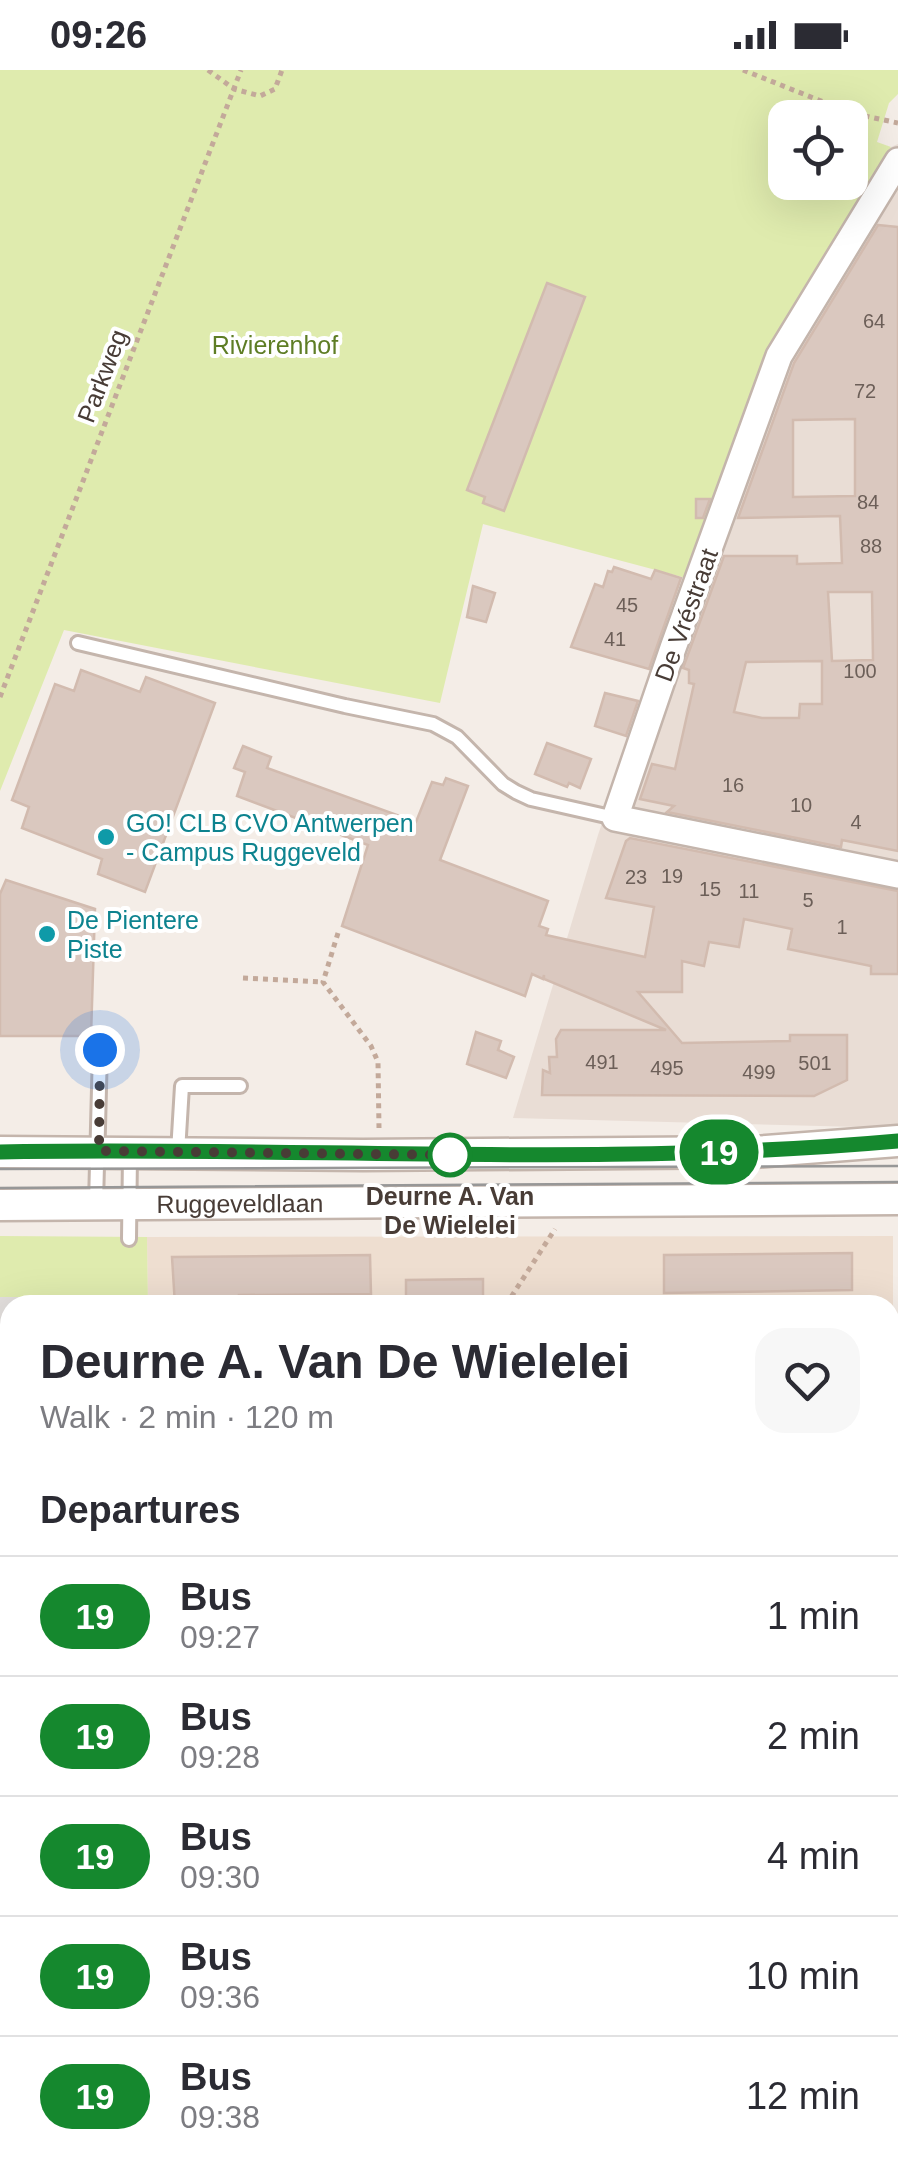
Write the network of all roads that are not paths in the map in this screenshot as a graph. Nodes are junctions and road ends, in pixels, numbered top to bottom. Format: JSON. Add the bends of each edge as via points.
{"nodes":[{"id":1,"x":898,"y":160,"type":"edge"},
{"id":2,"x":78,"y":644,"type":"dead end"},
{"id":3,"x":615,"y":818,"type":"junction"},
{"id":4,"x":898,"y":875,"type":"edge"},
{"id":5,"x":100,"y":1050,"type":"dead end"},
{"id":6,"x":240,"y":1086,"type":"dead end"},
{"id":7,"x":898,"y":1142,"type":"edge"},
{"id":8,"x":99,"y":1151,"type":"junction"},
{"id":9,"x":130,"y":1151,"type":"junction"},
{"id":10,"x":0,"y":1152,"type":"edge"},
{"id":11,"x":178,"y":1152,"type":"junction"},
{"id":12,"x":898,"y":1199,"type":"edge"},
{"id":13,"x":0,"y":1204,"type":"edge"},
{"id":14,"x":96,"y":1204,"type":"junction"},
{"id":15,"x":129,"y":1204,"type":"junction"},
{"id":16,"x":129,"y":1240,"type":"dead end"}],
"edges":[{"from":1,"to":3,"type":"street","name":"De Vréstraat","via":[[779,356]]},
{"from":2,"to":3,"type":"lane","via":[[433,724],[457,736],[516,792]]},
{"from":3,"to":4,"type":"street"},
{"from":5,"to":8,"type":"lane"},
{"from":6,"to":11,"type":"lane","via":[[182,1086]]},
{"from":7,"to":11,"type":"street","name":"Ruggeveldlaan","via":[[754,1152]]},
{"from":8,"to":9,"type":"street","name":"Ruggeveldlaan"},
{"from":8,"to":10,"type":"street","name":"Ruggeveldlaan"},
{"from":8,"to":14,"type":"lane"},
{"from":9,"to":11,"type":"street","name":"Ruggeveldlaan"},
{"from":9,"to":15,"type":"lane"},
{"from":12,"to":15,"type":"street","name":"Ruggeveldlaan"},
{"from":13,"to":14,"type":"street","name":"Ruggeveldlaan"},
{"from":14,"to":15,"type":"street","name":"Ruggeveldlaan"},
{"from":15,"to":16,"type":"lane"}]}
